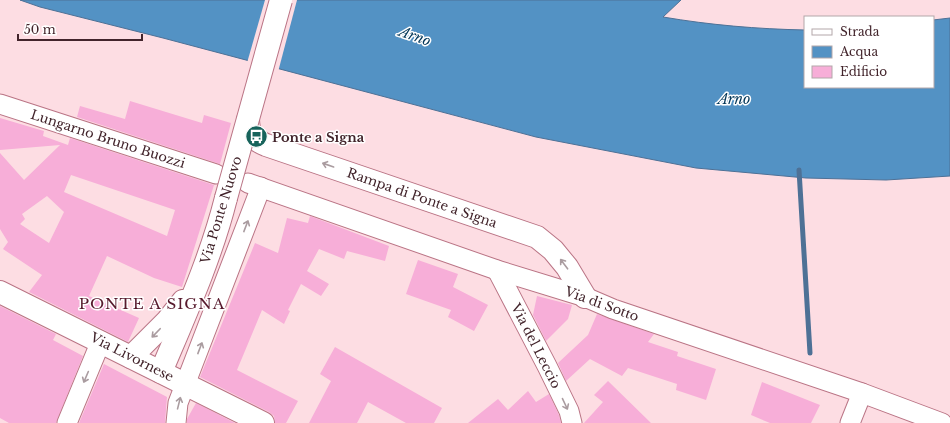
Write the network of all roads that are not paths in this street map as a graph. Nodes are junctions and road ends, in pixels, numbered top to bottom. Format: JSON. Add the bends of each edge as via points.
{"nodes":[{"id":1,"x":281,"y":0,"type":"edge"},
{"id":2,"x":0,"y":104,"type":"edge"},
{"id":3,"x":248,"y":120,"type":"junction"},
{"id":4,"x":216,"y":174,"type":"dead end"},
{"id":5,"x":497,"y":270,"type":"junction"},
{"id":6,"x":199,"y":281,"type":"junction"},
{"id":7,"x":0,"y":292,"type":"edge"},
{"id":8,"x":585,"y":297,"type":"junction"},
{"id":9,"x":101,"y":341,"type":"junction"},
{"id":10,"x":131,"y":357,"type":"junction"},
{"id":11,"x":161,"y":372,"type":"junction"},
{"id":12,"x":186,"y":384,"type":"junction"},
{"id":13,"x":862,"y":394,"type":"junction"},
{"id":14,"x":67,"y":423,"type":"edge"},
{"id":15,"x":176,"y":423,"type":"edge"},
{"id":16,"x":263,"y":423,"type":"edge"},
{"id":17,"x":572,"y":423,"type":"edge"},
{"id":18,"x":850,"y":423,"type":"edge"},
{"id":19,"x":942,"y":423,"type":"edge"}],
"edges":[{"from":1,"to":3,"type":"main road","name":"Via Ponte Nuovo","bridge":true},
{"from":2,"to":4,"type":"street","name":"Lungarno Bruno Buozzi"},
{"from":3,"to":6,"type":"main road","name":"Via Ponte Nuovo","bridge":true,"via":[[220,221]]},
{"from":8,"to":3,"type":"main road","name":"Rampa di Ponte a Signa","one_way":true,"via":[[562,261],[537,237],[266,145],[252,136]]},
{"from":5,"to":8,"type":"street","name":"Via di Sotto"},
{"from":12,"to":5,"type":"street","name":"Via di Sotto","one_way":true,"via":[[254,185]]},
{"from":5,"to":17,"type":"street","name":"Via del Leccio","one_way":true,"via":[[547,366],[569,411]]},
{"from":6,"to":10,"type":"main road","name":"Via Ponte Nuovo","one_way":true,"via":[[167,321]]},
{"from":6,"to":11,"type":"main road","name":"Via Ponte Nuovo"},
{"from":7,"to":9,"type":"main road","name":"Via Livornese"},
{"from":8,"to":13,"type":"street","name":"Via di Sotto","via":[[613,309]]},
{"from":9,"to":10,"type":"main road","name":"Via Livornese"},
{"from":9,"to":14,"type":"street","one_way":true},
{"from":10,"to":11,"type":"main road","name":"Via Livornese"},
{"from":11,"to":12,"type":"main road","name":"Via Livornese"},
{"from":15,"to":12,"type":"street","one_way":true,"via":[[178,403]]},
{"from":12,"to":16,"type":"main road","name":"Via Livornese"},
{"from":13,"to":18,"type":"street"},
{"from":13,"to":19,"type":"street","name":"Via di Sotto"}]}
